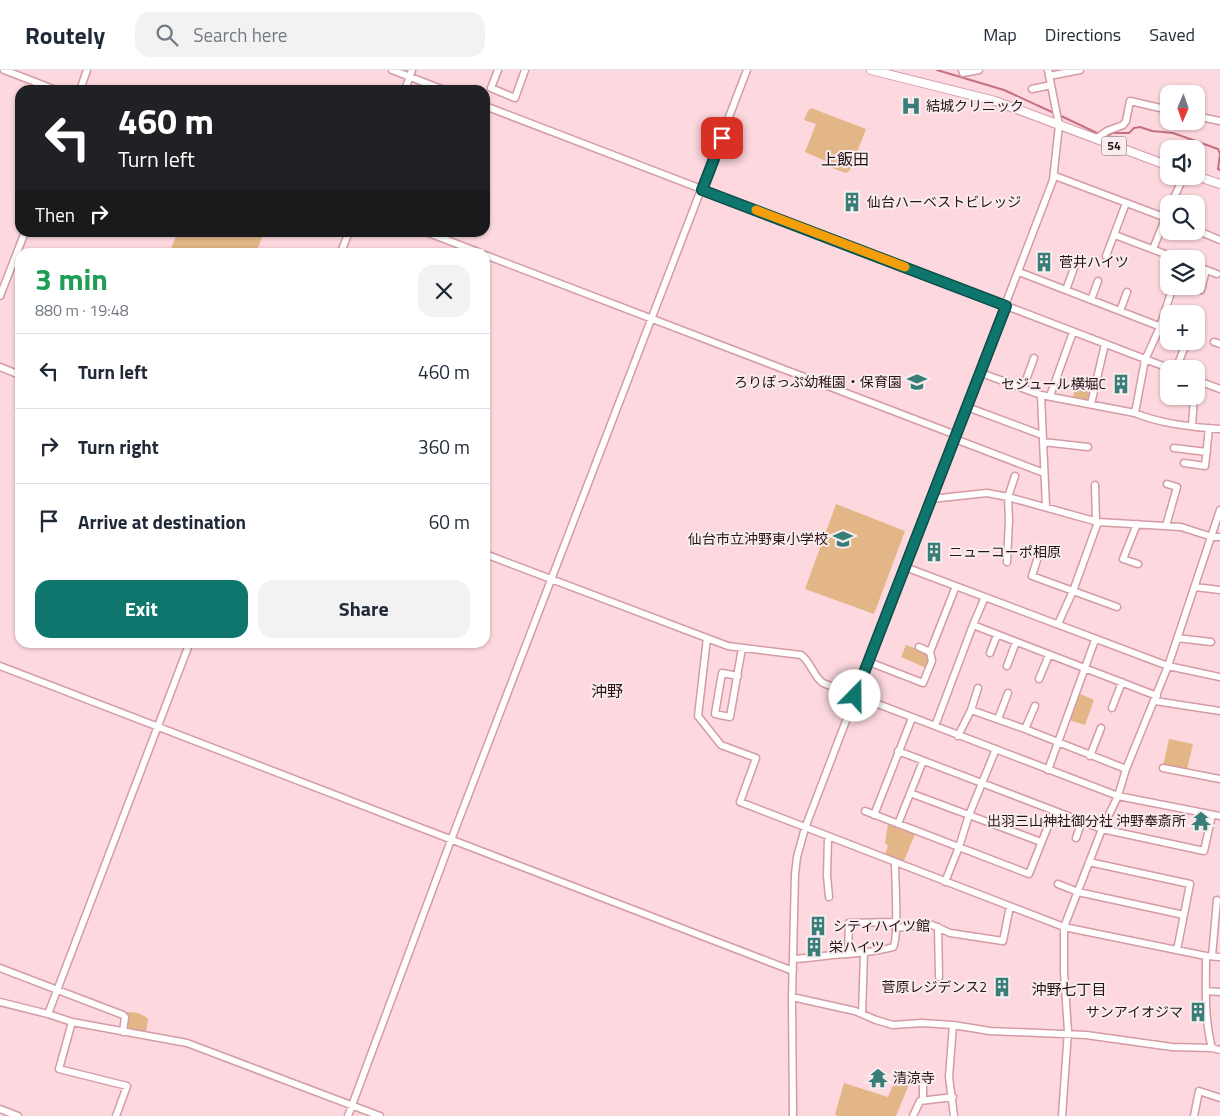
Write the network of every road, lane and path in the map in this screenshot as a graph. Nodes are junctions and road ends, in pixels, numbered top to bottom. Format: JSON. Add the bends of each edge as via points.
{"nodes":[{"id":1,"x":4,"y":70,"type":"edge"},
{"id":2,"x":87,"y":70,"type":"edge"},
{"id":3,"x":392,"y":70,"type":"edge"},
{"id":4,"x":498,"y":70,"type":"edge"},
{"id":5,"x":525,"y":70,"type":"edge"},
{"id":6,"x":747,"y":70,"type":"edge"},
{"id":7,"x":871,"y":70,"type":"edge"},
{"id":8,"x":962,"y":70,"type":"edge"},
{"id":9,"x":979,"y":70,"type":"edge"},
{"id":10,"x":1080,"y":70,"type":"edge"},
{"id":11,"x":411,"y":73,"type":"edge"},
{"id":12,"x":1048,"y":73,"type":"edge"},
{"id":13,"x":43,"y":85,"type":"edge"},
{"id":14,"x":82,"y":85,"type":"edge"},
{"id":15,"x":407,"y":85,"type":"edge"},
{"id":16,"x":434,"y":85,"type":"edge"},
{"id":17,"x":1051,"y":85,"type":"junction"},
{"id":18,"x":1032,"y":88,"type":"dead end"},
{"id":19,"x":490,"y":108,"type":"edge"},
{"id":20,"x":1160,"y":108,"type":"edge"},
{"id":21,"x":1205,"y":118,"type":"edge"},
{"id":22,"x":1220,"y":121,"type":"edge"},
{"id":23,"x":1059,"y":124,"type":"junction"},
{"id":24,"x":1097,"y":138,"type":"junction"},
{"id":25,"x":1160,"y":162,"type":"edge"},
{"id":26,"x":1055,"y":176,"type":"junction"},
{"id":27,"x":1205,"y":179,"type":"edge"},
{"id":28,"x":1220,"y":184,"type":"edge"},
{"id":29,"x":702,"y":190,"type":"junction"},
{"id":30,"x":1126,"y":203,"type":"junction"},
{"id":31,"x":1160,"y":216,"type":"edge"},
{"id":32,"x":1160,"y":234,"type":"edge"},
{"id":33,"x":1205,"y":234,"type":"edge"},
{"id":34,"x":1115,"y":235,"type":"junction"},
{"id":35,"x":439,"y":237,"type":"edge"},
{"id":36,"x":1220,"y":240,"type":"edge"},
{"id":37,"x":468,"y":248,"type":"edge"},
{"id":38,"x":1153,"y":248,"type":"junction"},
{"id":39,"x":1160,"y":251,"type":"edge"},
{"id":40,"x":1106,"y":256,"type":"dead end"},
{"id":41,"x":490,"y":257,"type":"edge"},
{"id":42,"x":15,"y":258,"type":"edge"},
{"id":43,"x":1074,"y":268,"type":"dead end"},
{"id":44,"x":1206,"y":270,"type":"joint"},
{"id":45,"x":1018,"y":272,"type":"junction"},
{"id":46,"x":1205,"y":274,"type":"edge"},
{"id":47,"x":1217,"y":274,"type":"dead end"},
{"id":48,"x":1098,"y":281,"type":"dead end"},
{"id":49,"x":1066,"y":290,"type":"junction"},
{"id":50,"x":1127,"y":292,"type":"dead end"},
{"id":51,"x":0,"y":296,"type":"edge"},
{"id":52,"x":1091,"y":300,"type":"junction"},
{"id":53,"x":1006,"y":306,"type":"junction"},
{"id":54,"x":1120,"y":311,"type":"junction"},
{"id":55,"x":651,"y":320,"type":"junction"},
{"id":56,"x":1160,"y":327,"type":"joint"},
{"id":57,"x":1073,"y":332,"type":"junction"},
{"id":58,"x":1105,"y":344,"type":"junction"},
{"id":59,"x":1034,"y":358,"type":"dead end"},
{"id":60,"x":1146,"y":360,"type":"junction"},
{"id":61,"x":1160,"y":365,"type":"edge"},
{"id":62,"x":0,"y":367,"type":"edge"},
{"id":63,"x":15,"y":373,"type":"edge"},
{"id":64,"x":981,"y":373,"type":"junction"},
{"id":65,"x":1205,"y":383,"type":"edge"},
{"id":66,"x":1023,"y":388,"type":"junction"},
{"id":67,"x":1220,"y":389,"type":"edge"},
{"id":68,"x":1041,"y":395,"type":"junction"},
{"id":69,"x":1050,"y":396,"type":"junction"},
{"id":70,"x":1091,"y":404,"type":"junction"},
{"id":71,"x":1193,"y":405,"type":"edge"},
{"id":72,"x":967,"y":407,"type":"junction"},
{"id":73,"x":1134,"y":413,"type":"junction"},
{"id":74,"x":1192,"y":426,"type":"junction"},
{"id":75,"x":1210,"y":428,"type":"junction"},
{"id":76,"x":1220,"y":429,"type":"edge"},
{"id":77,"x":955,"y":437,"type":"junction"},
{"id":78,"x":1042,"y":438,"type":"junction"},
{"id":79,"x":1088,"y":447,"type":"dead end"},
{"id":80,"x":1174,"y":448,"type":"dead end"},
{"id":81,"x":1207,"y":452,"type":"junction"},
{"id":82,"x":1184,"y":463,"type":"dead end"},
{"id":83,"x":1044,"y":472,"type":"junction"},
{"id":84,"x":1015,"y":476,"type":"dead end"},
{"id":85,"x":1167,"y":484,"type":"dead end"},
{"id":86,"x":1094,"y":485,"type":"dead end"},
{"id":87,"x":1008,"y":497,"type":"junction"},
{"id":88,"x":932,"y":498,"type":"junction"},
{"id":89,"x":1046,"y":507,"type":"junction"},
{"id":90,"x":1220,"y":510,"type":"edge"},
{"id":91,"x":1097,"y":521,"type":"junction"},
{"id":92,"x":1137,"y":524,"type":"junction"},
{"id":93,"x":1166,"y":526,"type":"junction"},
{"id":94,"x":1212,"y":537,"type":"junction"},
{"id":95,"x":1220,"y":537,"type":"edge"},
{"id":96,"x":490,"y":556,"type":"edge"},
{"id":97,"x":1037,"y":560,"type":"dead end"},
{"id":98,"x":1007,"y":562,"type":"dead end"},
{"id":99,"x":1138,"y":564,"type":"dead end"},
{"id":100,"x":905,"y":568,"type":"junction"},
{"id":101,"x":551,"y":580,"type":"junction"},
{"id":102,"x":956,"y":586,"type":"junction"},
{"id":103,"x":1195,"y":587,"type":"junction"},
{"id":104,"x":1220,"y":590,"type":"edge"},
{"id":105,"x":1072,"y":592,"type":"junction"},
{"id":106,"x":986,"y":597,"type":"junction"},
{"id":107,"x":1117,"y":607,"type":"dead end"},
{"id":108,"x":1058,"y":624,"type":"junction"},
{"id":109,"x":973,"y":625,"type":"junction"},
{"id":110,"x":997,"y":635,"type":"junction"},
{"id":111,"x":706,"y":638,"type":"junction"},
{"id":112,"x":1177,"y":638,"type":"junction"},
{"id":113,"x":1095,"y":640,"type":"junction"},
{"id":114,"x":1016,"y":642,"type":"junction"},
{"id":115,"x":1212,"y":642,"type":"dead end"},
{"id":116,"x":919,"y":647,"type":"dead end"},
{"id":117,"x":188,"y":648,"type":"edge"},
{"id":118,"x":742,"y":648,"type":"junction"},
{"id":119,"x":930,"y":652,"type":"junction"},
{"id":120,"x":990,"y":653,"type":"dead end"},
{"id":121,"x":1049,"y":655,"type":"junction"},
{"id":122,"x":869,"y":662,"type":"junction"},
{"id":123,"x":0,"y":666,"type":"edge"},
{"id":124,"x":1007,"y":666,"type":"dead end"},
{"id":125,"x":1168,"y":666,"type":"junction"},
{"id":126,"x":1085,"y":668,"type":"junction"},
{"id":127,"x":738,"y":676,"type":"junction"},
{"id":128,"x":1220,"y":677,"type":"edge"},
{"id":129,"x":1039,"y":679,"type":"dead end"},
{"id":130,"x":1122,"y":682,"type":"junction"},
{"id":131,"x":978,"y":688,"type":"dead end"},
{"id":132,"x":1008,"y":693,"type":"dead end"},
{"id":133,"x":855,"y":696,"type":"junction"},
{"id":134,"x":1156,"y":698,"type":"junction"},
{"id":135,"x":1035,"y":706,"type":"dead end"},
{"id":136,"x":1112,"y":708,"type":"dead end"},
{"id":137,"x":971,"y":710,"type":"junction"},
{"id":138,"x":1220,"y":710,"type":"edge"},
{"id":139,"x":912,"y":718,"type":"junction"},
{"id":140,"x":998,"y":720,"type":"junction"},
{"id":141,"x":935,"y":726,"type":"junction"},
{"id":142,"x":158,"y":727,"type":"junction"},
{"id":143,"x":1101,"y":728,"type":"dead end"},
{"id":144,"x":1025,"y":729,"type":"junction"},
{"id":145,"x":958,"y":736,"type":"junction"},
{"id":146,"x":1057,"y":743,"type":"junction"},
{"id":147,"x":996,"y":750,"type":"junction"},
{"id":148,"x":898,"y":751,"type":"junction"},
{"id":149,"x":1090,"y":756,"type":"junction"},
{"id":150,"x":922,"y":761,"type":"junction"},
{"id":151,"x":1163,"y":768,"type":"dead end"},
{"id":152,"x":1126,"y":769,"type":"junction"},
{"id":153,"x":1048,"y":770,"type":"junction"},
{"id":154,"x":1220,"y":779,"type":"edge"},
{"id":155,"x":982,"y":783,"type":"junction"},
{"id":156,"x":910,"y":793,"type":"junction"},
{"id":157,"x":1118,"y":796,"type":"junction"},
{"id":158,"x":865,"y":811,"type":"dead end"},
{"id":159,"x":1054,"y":811,"type":"junction"},
{"id":160,"x":874,"y":814,"type":"junction"},
{"id":161,"x":969,"y":815,"type":"junction"},
{"id":162,"x":1212,"y":815,"type":"junction"},
{"id":163,"x":1220,"y":816,"type":"edge"},
{"id":164,"x":1082,"y":822,"type":"junction"},
{"id":165,"x":898,"y":824,"type":"junction"},
{"id":166,"x":806,"y":828,"type":"junction"},
{"id":167,"x":1102,"y":829,"type":"junction"},
{"id":168,"x":828,"y":837,"type":"junction"},
{"id":169,"x":1076,"y":838,"type":"dead end"},
{"id":170,"x":451,"y":840,"type":"junction"},
{"id":171,"x":1041,"y":842,"type":"junction"},
{"id":172,"x":959,"y":847,"type":"junction"},
{"id":173,"x":1089,"y":862,"type":"junction"},
{"id":174,"x":895,"y":863,"type":"junction"},
{"id":175,"x":945,"y":882,"type":"junction"},
{"id":176,"x":1058,"y":884,"type":"dead end"},
{"id":177,"x":1078,"y":892,"type":"junction"},
{"id":178,"x":829,"y":897,"type":"dead end"},
{"id":179,"x":1217,"y":900,"type":"dead end"},
{"id":180,"x":1010,"y":906,"type":"junction"},
{"id":181,"x":1184,"y":915,"type":"junction"},
{"id":182,"x":896,"y":925,"type":"junction"},
{"id":183,"x":938,"y":927,"type":"junction"},
{"id":184,"x":1064,"y":927,"type":"junction"},
{"id":185,"x":1177,"y":950,"type":"junction"},
{"id":186,"x":848,"y":953,"type":"junction"},
{"id":187,"x":864,"y":953,"type":"junction"},
{"id":188,"x":1209,"y":956,"type":"junction"},
{"id":189,"x":1220,"y":957,"type":"edge"},
{"id":190,"x":793,"y":959,"type":"junction"},
{"id":191,"x":0,"y":968,"type":"edge"},
{"id":192,"x":792,"y":971,"type":"junction"},
{"id":193,"x":939,"y":977,"type":"dead end"},
{"id":194,"x":58,"y":990,"type":"junction"},
{"id":195,"x":1206,"y":991,"type":"junction"},
{"id":196,"x":1220,"y":992,"type":"edge"},
{"id":197,"x":792,"y":997,"type":"junction"},
{"id":198,"x":0,"y":1002,"type":"edge"},
{"id":199,"x":48,"y":1014,"type":"junction"},
{"id":200,"x":862,"y":1014,"type":"junction"},
{"id":201,"x":953,"y":1025,"type":"junction"},
{"id":202,"x":71,"y":1026,"type":"junction"},
{"id":203,"x":123,"y":1032,"type":"junction"},
{"id":204,"x":1068,"y":1034,"type":"junction"},
{"id":205,"x":1212,"y":1048,"type":"junction"},
{"id":206,"x":1220,"y":1050,"type":"edge"},
{"id":207,"x":923,"y":1086,"type":"dead end"},
{"id":208,"x":953,"y":1097,"type":"junction"},
{"id":209,"x":1220,"y":1098,"type":"edge"},
{"id":210,"x":923,"y":1099,"type":"junction"},
{"id":211,"x":352,"y":1106,"type":"junction"},
{"id":212,"x":0,"y":1109,"type":"edge"},
{"id":213,"x":18,"y":1116,"type":"edge"},
{"id":214,"x":116,"y":1116,"type":"edge"},
{"id":215,"x":348,"y":1116,"type":"edge"},
{"id":216,"x":380,"y":1116,"type":"edge"},
{"id":217,"x":793,"y":1116,"type":"edge"},
{"id":218,"x":913,"y":1116,"type":"edge"},
{"id":219,"x":954,"y":1116,"type":"edge"},
{"id":220,"x":1062,"y":1116,"type":"edge"},
{"id":221,"x":1194,"y":1116,"type":"edge"}],
"edges":[{"from":1,"to":13,"type":"street"},
{"from":2,"to":14,"type":"street"},
{"from":3,"to":11,"type":"street"},
{"from":4,"to":5,"type":"street","via":[[491,88],[515,98]]},
{"from":6,"to":29,"type":"street"},
{"from":7,"to":23,"type":"main road","number":"54","via":[[995,101]]},
{"from":8,"to":9,"type":"street","via":[[963,73]]},
{"from":10,"to":12,"type":"street"},
{"from":11,"to":15,"type":"street"},
{"from":11,"to":16,"type":"street"},
{"from":12,"to":17,"type":"street"},
{"from":17,"to":18,"type":"street"},
{"from":17,"to":23,"type":"street"},
{"from":19,"to":29,"type":"street"},
{"from":20,"to":24,"type":"street","via":[[1130,101],[1123,125]]},
{"from":21,"to":22,"type":"street"},
{"from":23,"to":24,"type":"main road","number":"54"},
{"from":23,"to":26,"type":"street"},
{"from":24,"to":25,"type":"main road","number":"54"},
{"from":26,"to":30,"type":"street"},
{"from":26,"to":45,"type":"street"},
{"from":27,"to":28,"type":"main road"},
{"from":29,"to":53,"type":"street"},
{"from":29,"to":55,"type":"street"},
{"from":30,"to":31,"type":"street"},
{"from":30,"to":34,"type":"street"},
{"from":32,"to":38,"type":"street"},
{"from":33,"to":36,"type":"street"},
{"from":34,"to":38,"type":"street"},
{"from":34,"to":40,"type":"street"},
{"from":35,"to":37,"type":"street"},
{"from":38,"to":39,"type":"street"},
{"from":41,"to":55,"type":"street"},
{"from":42,"to":51,"type":"street"},
{"from":43,"to":49,"type":"street"},
{"from":44,"to":46,"type":"street"},
{"from":44,"to":47,"type":"street"},
{"from":45,"to":49,"type":"street"},
{"from":45,"to":53,"type":"street"},
{"from":48,"to":52,"type":"street"},
{"from":49,"to":52,"type":"street"},
{"from":50,"to":54,"type":"street"},
{"from":52,"to":54,"type":"street"},
{"from":53,"to":57,"type":"street"},
{"from":53,"to":64,"type":"street"},
{"from":54,"to":56,"type":"street"},
{"from":55,"to":77,"type":"street"},
{"from":55,"to":101,"type":"street"},
{"from":56,"to":60,"type":"street"},
{"from":57,"to":58,"type":"street"},
{"from":57,"to":69,"type":"street"},
{"from":58,"to":60,"type":"street"},
{"from":58,"to":70,"type":"street"},
{"from":59,"to":66,"type":"street"},
{"from":60,"to":61,"type":"street"},
{"from":60,"to":73,"type":"street"},
{"from":62,"to":63,"type":"street"},
{"from":64,"to":66,"type":"street"},
{"from":64,"to":72,"type":"street"},
{"from":65,"to":67,"type":"street"},
{"from":66,"to":68,"type":"street"},
{"from":68,"to":69,"type":"street"},
{"from":68,"to":78,"type":"street"},
{"from":69,"to":70,"type":"street"},
{"from":70,"to":73,"type":"street"},
{"from":71,"to":74,"type":"street"},
{"from":72,"to":77,"type":"street"},
{"from":72,"to":78,"type":"street"},
{"from":73,"to":74,"type":"street","via":[[1144,418]]},
{"from":74,"to":75,"type":"street"},
{"from":75,"to":76,"type":"street"},
{"from":75,"to":81,"type":"street"},
{"from":77,"to":83,"type":"street"},
{"from":77,"to":88,"type":"street"},
{"from":78,"to":79,"type":"street"},
{"from":78,"to":83,"type":"street"},
{"from":80,"to":81,"type":"street"},
{"from":81,"to":82,"type":"street","via":[[1205,466]]},
{"from":83,"to":89,"type":"street"},
{"from":84,"to":87,"type":"street"},
{"from":85,"to":93,"type":"street","via":[[1177,488]]},
{"from":86,"to":91,"type":"street"},
{"from":87,"to":88,"type":"street","via":[[987,493]]},
{"from":87,"to":89,"type":"street"},
{"from":87,"to":98,"type":"street"},
{"from":88,"to":100,"type":"street"},
{"from":89,"to":91,"type":"street"},
{"from":90,"to":94,"type":"street"},
{"from":91,"to":92,"type":"street"},
{"from":91,"to":105,"type":"street"},
{"from":92,"to":93,"type":"street"},
{"from":92,"to":99,"type":"street","via":[[1124,559]]},
{"from":93,"to":94,"type":"street","via":[[1181,527]]},
{"from":94,"to":95,"type":"street"},
{"from":94,"to":103,"type":"street"},
{"from":96,"to":101,"type":"street"},
{"from":97,"to":105,"type":"street","via":[[1032,576]]},
{"from":100,"to":102,"type":"street"},
{"from":100,"to":122,"type":"street"},
{"from":101,"to":111,"type":"street"},
{"from":101,"to":170,"type":"street"},
{"from":102,"to":106,"type":"street"},
{"from":102,"to":119,"type":"street"},
{"from":103,"to":104,"type":"street"},
{"from":103,"to":112,"type":"street"},
{"from":105,"to":107,"type":"street"},
{"from":105,"to":108,"type":"street"},
{"from":106,"to":108,"type":"street"},
{"from":106,"to":109,"type":"street"},
{"from":108,"to":113,"type":"street"},
{"from":109,"to":110,"type":"street"},
{"from":109,"to":141,"type":"street"},
{"from":110,"to":114,"type":"street"},
{"from":110,"to":120,"type":"street"},
{"from":111,"to":118,"type":"street"},
{"from":111,"to":166,"type":"street","via":[[698,716],[720,745],[756,758],[740,802]]},
{"from":112,"to":115,"type":"street"},
{"from":112,"to":125,"type":"street"},
{"from":113,"to":125,"type":"street"},
{"from":113,"to":126,"type":"street"},
{"from":114,"to":121,"type":"street"},
{"from":114,"to":124,"type":"street"},
{"from":116,"to":119,"type":"street"},
{"from":117,"to":142,"type":"street"},
{"from":118,"to":127,"type":"street"},
{"from":118,"to":133,"type":"street","via":[[802,655],[819,680]]},
{"from":119,"to":122,"type":"street","via":[[932,662],[923,683]]},
{"from":121,"to":126,"type":"street"},
{"from":121,"to":129,"type":"street"},
{"from":122,"to":133,"type":"street"},
{"from":123,"to":142,"type":"street"},
{"from":125,"to":128,"type":"street"},
{"from":125,"to":134,"type":"street"},
{"from":126,"to":130,"type":"street"},
{"from":126,"to":146,"type":"street"},
{"from":127,"to":127,"type":"street","via":[[730,717],[715,714],[722,673]]},
{"from":130,"to":134,"type":"street"},
{"from":130,"to":136,"type":"street"},
{"from":131,"to":137,"type":"street"},
{"from":132,"to":140,"type":"street"},
{"from":133,"to":139,"type":"street"},
{"from":133,"to":166,"type":"street"},
{"from":134,"to":138,"type":"street"},
{"from":134,"to":152,"type":"street"},
{"from":135,"to":144,"type":"street"},
{"from":137,"to":140,"type":"street"},
{"from":137,"to":145,"type":"street"},
{"from":139,"to":141,"type":"street"},
{"from":139,"to":148,"type":"street"},
{"from":140,"to":144,"type":"street"},
{"from":141,"to":145,"type":"street"},
{"from":142,"to":170,"type":"street"},
{"from":142,"to":194,"type":"street"},
{"from":143,"to":149,"type":"street"},
{"from":144,"to":146,"type":"street"},
{"from":145,"to":147,"type":"street"},
{"from":146,"to":149,"type":"street"},
{"from":146,"to":153,"type":"street"},
{"from":147,"to":153,"type":"street"},
{"from":147,"to":155,"type":"street"},
{"from":148,"to":150,"type":"street"},
{"from":148,"to":160,"type":"street"},
{"from":149,"to":152,"type":"street"},
{"from":150,"to":155,"type":"street"},
{"from":150,"to":156,"type":"street"},
{"from":151,"to":154,"type":"street"},
{"from":152,"to":157,"type":"street"},
{"from":153,"to":157,"type":"street"},
{"from":155,"to":159,"type":"street"},
{"from":155,"to":161,"type":"street"},
{"from":156,"to":161,"type":"street"},
{"from":156,"to":165,"type":"street"},
{"from":157,"to":162,"type":"street"},
{"from":157,"to":167,"type":"street"},
{"from":158,"to":160,"type":"street"},
{"from":159,"to":164,"type":"street"},
{"from":159,"to":171,"type":"street"},
{"from":160,"to":165,"type":"street"},
{"from":161,"to":171,"type":"street"},
{"from":161,"to":172,"type":"street"},
{"from":162,"to":163,"type":"street"},
{"from":162,"to":167,"type":"street","via":[[1204,851]]},
{"from":164,"to":167,"type":"street"},
{"from":164,"to":169,"type":"street"},
{"from":165,"to":172,"type":"street"},
{"from":166,"to":168,"type":"street"},
{"from":166,"to":190,"type":"street","via":[[795,874]]},
{"from":167,"to":173,"type":"street"},
{"from":168,"to":174,"type":"street"},
{"from":168,"to":178,"type":"street"},
{"from":170,"to":192,"type":"street"},
{"from":170,"to":211,"type":"street"},
{"from":171,"to":172,"type":"street","via":[[1029,874]]},
{"from":172,"to":175,"type":"street"},
{"from":173,"to":177,"type":"street"},
{"from":173,"to":181,"type":"street","via":[[1190,884]]},
{"from":174,"to":175,"type":"street"},
{"from":174,"to":182,"type":"street"},
{"from":175,"to":180,"type":"street"},
{"from":176,"to":177,"type":"street"},
{"from":177,"to":181,"type":"street"},
{"from":177,"to":184,"type":"street"},
{"from":179,"to":188,"type":"street"},
{"from":180,"to":183,"type":"street","via":[[1003,941],[950,933]]},
{"from":180,"to":184,"type":"street"},
{"from":181,"to":185,"type":"street"},
{"from":182,"to":183,"type":"street"},
{"from":182,"to":186,"type":"street","via":[[849,923]]},
{"from":182,"to":187,"type":"street","via":[[896,944],[893,947]]},
{"from":183,"to":193,"type":"street"},
{"from":184,"to":185,"type":"street"},
{"from":184,"to":204,"type":"street"},
{"from":185,"to":188,"type":"street"},
{"from":186,"to":187,"type":"street"},
{"from":186,"to":190,"type":"street"},
{"from":187,"to":200,"type":"street"},
{"from":188,"to":189,"type":"street"},
{"from":188,"to":195,"type":"street"},
{"from":190,"to":192,"type":"street"},
{"from":191,"to":194,"type":"street"},
{"from":192,"to":197,"type":"street"},
{"from":194,"to":199,"type":"street"},
{"from":194,"to":203,"type":"street","via":[[123,1015]]},
{"from":195,"to":196,"type":"street"},
{"from":195,"to":205,"type":"street","via":[[1208,1034]]},
{"from":197,"to":200,"type":"street"},
{"from":197,"to":217,"type":"street"},
{"from":198,"to":199,"type":"street"},
{"from":199,"to":202,"type":"street"},
{"from":200,"to":201,"type":"street","via":[[893,1025]]},
{"from":201,"to":204,"type":"street","via":[[1022,1034]]},
{"from":201,"to":208,"type":"street","via":[[949,1076]]},
{"from":202,"to":203,"type":"street"},
{"from":202,"to":214,"type":"street","via":[[59,1069],[127,1086]]},
{"from":203,"to":211,"type":"street","via":[[187,1043]]},
{"from":204,"to":205,"type":"street","via":[[1172,1047]]},
{"from":204,"to":220,"type":"street"},
{"from":205,"to":206,"type":"street"},
{"from":207,"to":210,"type":"street"},
{"from":208,"to":210,"type":"street"},
{"from":208,"to":219,"type":"street"},
{"from":209,"to":221,"type":"street","via":[[1200,1091]]},
{"from":210,"to":218,"type":"street"},
{"from":211,"to":215,"type":"street"},
{"from":211,"to":216,"type":"street"},
{"from":212,"to":213,"type":"street"}]}
